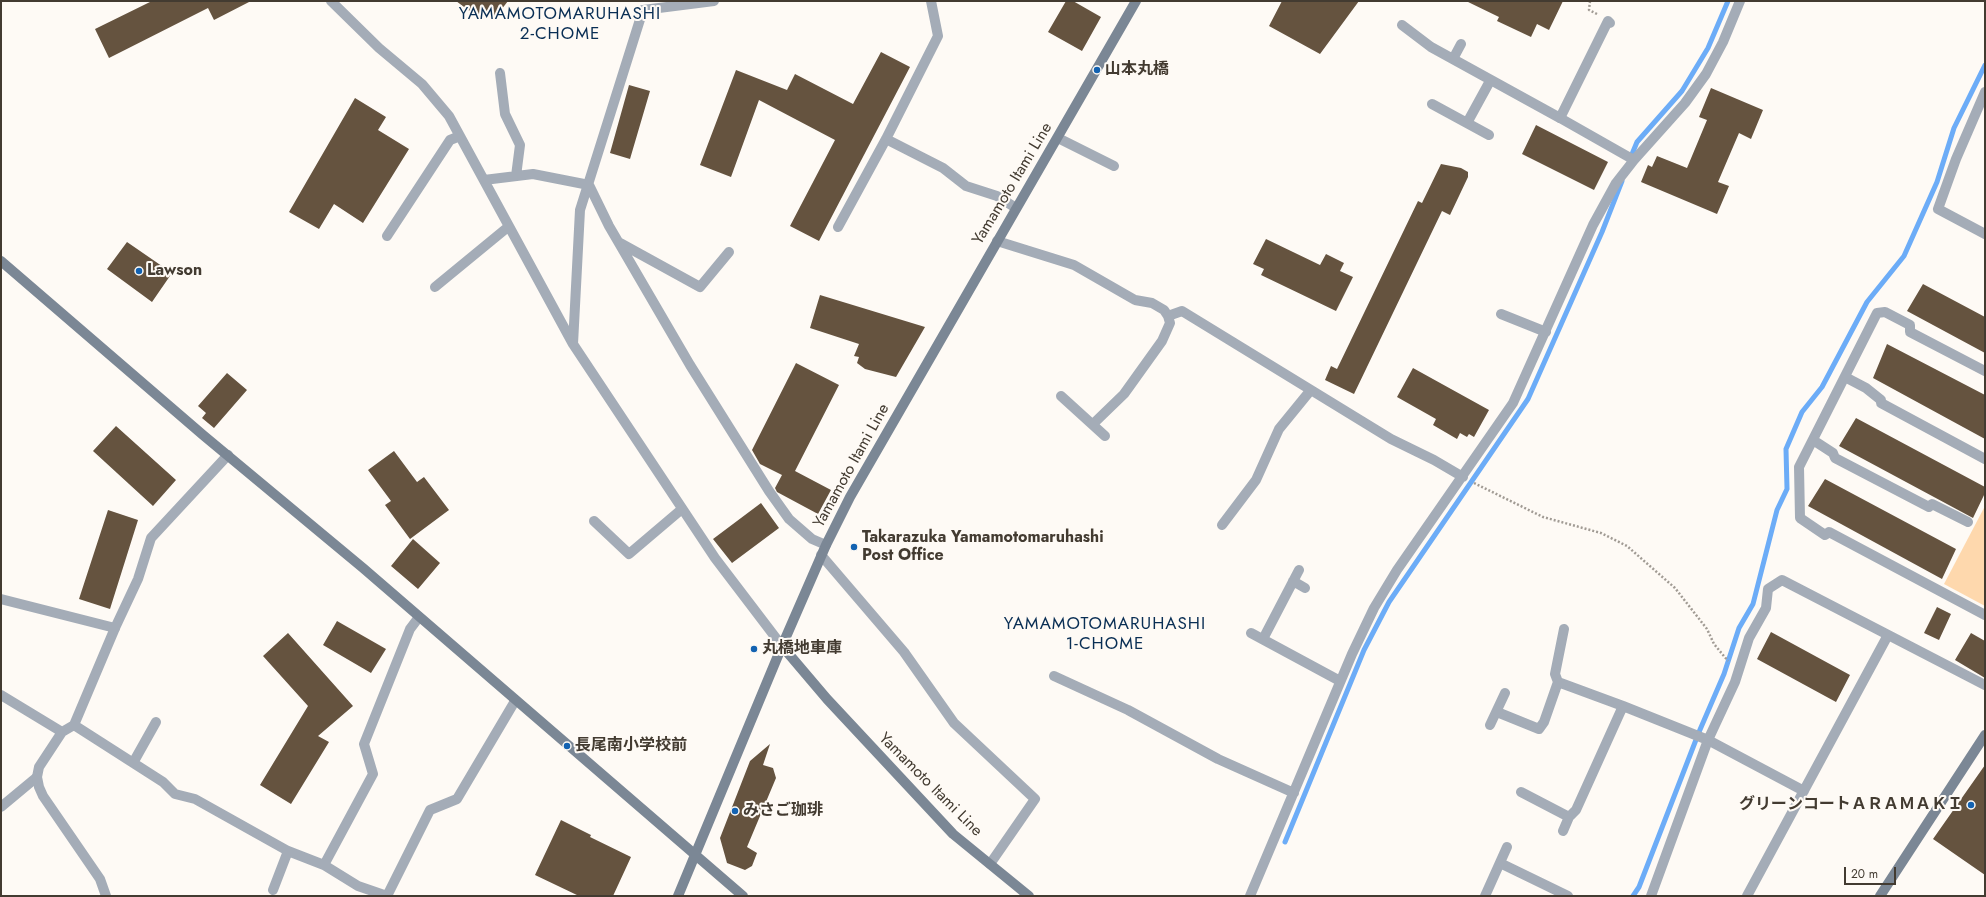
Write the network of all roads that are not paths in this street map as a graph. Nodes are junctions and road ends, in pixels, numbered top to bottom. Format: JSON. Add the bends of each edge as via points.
{"nodes":[{"id":1,"x":331,"y":1,"type":"edge"},
{"id":2,"x":714,"y":1,"type":"edge"},
{"id":3,"x":931,"y":1,"type":"edge"},
{"id":4,"x":1136,"y":1,"type":"edge"},
{"id":5,"x":1740,"y":1,"type":"edge"},
{"id":6,"x":644,"y":6,"type":"edge"},
{"id":7,"x":1610,"y":23,"type":"dead end"},
{"id":8,"x":1402,"y":25,"type":"dead end"},
{"id":9,"x":1461,"y":44,"type":"dead end"},
{"id":10,"x":1453,"y":59,"type":"junction"},
{"id":11,"x":500,"y":73,"type":"dead end"},
{"id":12,"x":1490,"y":81,"type":"junction"},
{"id":13,"x":1985,"y":92,"type":"edge"},
{"id":14,"x":1432,"y":104,"type":"dead end"},
{"id":15,"x":1982,"y":107,"type":"edge"},
{"id":16,"x":1560,"y":118,"type":"junction"},
{"id":17,"x":1467,"y":123,"type":"junction"},
{"id":18,"x":460,"y":136,"type":"junction"},
{"id":19,"x":1489,"y":136,"type":"dead end"},
{"id":20,"x":1058,"y":138,"type":"junction"},
{"id":21,"x":886,"y":139,"type":"junction"},
{"id":22,"x":1634,"y":160,"type":"junction"},
{"id":23,"x":1114,"y":166,"type":"dead end"},
{"id":24,"x":516,"y":176,"type":"junction"},
{"id":25,"x":484,"y":180,"type":"junction"},
{"id":26,"x":589,"y":185,"type":"junction"},
{"id":27,"x":1016,"y":208,"type":"junction"},
{"id":28,"x":508,"y":227,"type":"junction"},
{"id":29,"x":838,"y":227,"type":"dead end"},
{"id":30,"x":1985,"y":234,"type":"edge"},
{"id":31,"x":387,"y":236,"type":"dead end"},
{"id":32,"x":997,"y":241,"type":"junction"},
{"id":33,"x":619,"y":243,"type":"junction"},
{"id":34,"x":729,"y":252,"type":"dead end"},
{"id":35,"x":1,"y":261,"type":"edge"},
{"id":36,"x":435,"y":287,"type":"dead end"},
{"id":37,"x":1501,"y":314,"type":"dead end"},
{"id":38,"x":1168,"y":316,"type":"junction"},
{"id":39,"x":1546,"y":332,"type":"junction"},
{"id":40,"x":573,"y":344,"type":"junction"},
{"id":41,"x":1985,"y":371,"type":"edge"},
{"id":42,"x":1845,"y":377,"type":"junction"},
{"id":43,"x":1310,"y":391,"type":"junction"},
{"id":44,"x":1061,"y":396,"type":"dead end"},
{"id":45,"x":1093,"y":424,"type":"junction"},
{"id":46,"x":1105,"y":436,"type":"dead end"},
{"id":47,"x":1813,"y":440,"type":"junction"},
{"id":48,"x":228,"y":455,"type":"junction"},
{"id":49,"x":1985,"y":459,"type":"edge"},
{"id":50,"x":1463,"y":477,"type":"junction"},
{"id":51,"x":682,"y":509,"type":"junction"},
{"id":52,"x":594,"y":521,"type":"dead end"},
{"id":53,"x":1968,"y":522,"type":"dead end"},
{"id":54,"x":1222,"y":525,"type":"dead end"},
{"id":55,"x":824,"y":550,"type":"junction"},
{"id":56,"x":1299,"y":570,"type":"dead end"},
{"id":57,"x":1293,"y":581,"type":"junction"},
{"id":58,"x":1305,"y":588,"type":"dead end"},
{"id":59,"x":1,"y":599,"type":"edge"},
{"id":60,"x":1985,"y":614,"type":"edge"},
{"id":61,"x":419,"y":618,"type":"junction"},
{"id":62,"x":115,"y":628,"type":"junction"},
{"id":63,"x":1564,"y":629,"type":"dead end"},
{"id":64,"x":1251,"y":633,"type":"dead end"},
{"id":65,"x":1888,"y":635,"type":"junction"},
{"id":66,"x":1263,"y":639,"type":"junction"},
{"id":67,"x":782,"y":646,"type":"junction"},
{"id":68,"x":1054,"y":676,"type":"dead end"},
{"id":69,"x":1340,"y":681,"type":"junction"},
{"id":70,"x":1558,"y":682,"type":"junction"},
{"id":71,"x":1985,"y":685,"type":"edge"},
{"id":72,"x":1505,"y":693,"type":"dead end"},
{"id":73,"x":1,"y":695,"type":"edge"},
{"id":74,"x":515,"y":701,"type":"junction"},
{"id":75,"x":1623,"y":706,"type":"junction"},
{"id":76,"x":1497,"y":712,"type":"junction"},
{"id":77,"x":156,"y":722,"type":"dead end"},
{"id":78,"x":74,"y":725,"type":"junction"},
{"id":79,"x":1490,"y":725,"type":"dead end"},
{"id":80,"x":62,"y":732,"type":"junction"},
{"id":81,"x":1985,"y":735,"type":"edge"},
{"id":82,"x":1708,"y":740,"type":"junction"},
{"id":83,"x":133,"y":763,"type":"junction"},
{"id":84,"x":37,"y":777,"type":"junction"},
{"id":85,"x":1804,"y":791,"type":"junction"},
{"id":86,"x":1521,"y":792,"type":"dead end"},
{"id":87,"x":1294,"y":793,"type":"junction"},
{"id":88,"x":1,"y":807,"type":"edge"},
{"id":89,"x":1569,"y":817,"type":"junction"},
{"id":90,"x":1563,"y":830,"type":"dead end"},
{"id":91,"x":1507,"y":847,"type":"dead end"},
{"id":92,"x":288,"y":851,"type":"junction"},
{"id":93,"x":695,"y":855,"type":"junction"},
{"id":94,"x":1500,"y":863,"type":"junction"},
{"id":95,"x":990,"y":864,"type":"junction"},
{"id":96,"x":324,"y":865,"type":"junction"},
{"id":97,"x":273,"y":890,"type":"dead end"},
{"id":98,"x":106,"y":896,"type":"edge"},
{"id":99,"x":678,"y":896,"type":"edge"},
{"id":100,"x":743,"y":896,"type":"edge"},
{"id":101,"x":1029,"y":896,"type":"edge"},
{"id":102,"x":1250,"y":896,"type":"edge"},
{"id":103,"x":1486,"y":896,"type":"edge"},
{"id":104,"x":1566,"y":896,"type":"edge"},
{"id":105,"x":1651,"y":896,"type":"edge"},
{"id":106,"x":1747,"y":896,"type":"edge"},
{"id":107,"x":1880,"y":896,"type":"edge"}],
"edges":[{"from":1,"to":18,"type":"street","via":[[379,48],[422,84],[449,116]]},
{"from":2,"to":6,"type":"street"},
{"from":3,"to":21,"type":"street","via":[[938,36]]},
{"from":4,"to":20,"type":"street","name":"Yamamoto Itami Line"},
{"from":5,"to":22,"type":"street","via":[[1706,74],[1685,103]]},
{"from":6,"to":26,"type":"street"},
{"from":7,"to":16,"type":"street","via":[[1608,21]]},
{"from":8,"to":10,"type":"street","via":[[1431,47]]},
{"from":9,"to":10,"type":"street"},
{"from":10,"to":12,"type":"street"},
{"from":11,"to":24,"type":"street","via":[[505,114],[520,145]]},
{"from":12,"to":16,"type":"street"},
{"from":12,"to":17,"type":"street"},
{"from":13,"to":15,"type":"street"},
{"from":14,"to":17,"type":"street"},
{"from":15,"to":30,"type":"street","via":[[1938,209]]},
{"from":16,"to":22,"type":"street"},
{"from":17,"to":19,"type":"street"},
{"from":18,"to":25,"type":"street"},
{"from":18,"to":31,"type":"street","via":[[450,140]]},
{"from":20,"to":23,"type":"street"},
{"from":20,"to":27,"type":"street","name":"Yamamoto Itami Line"},
{"from":21,"to":27,"type":"street","via":[[943,168],[966,186],[997,196]]},
{"from":21,"to":29,"type":"street"},
{"from":22,"to":39,"type":"street","via":[[1604,203]]},
{"from":24,"to":25,"type":"street"},
{"from":24,"to":26,"type":"street","via":[[533,174]]},
{"from":25,"to":28,"type":"street"},
{"from":26,"to":33,"type":"street"},
{"from":26,"to":40,"type":"street","via":[[580,210]]},
{"from":27,"to":32,"type":"street","name":"Yamamoto Itami Line"},
{"from":28,"to":36,"type":"street"},
{"from":28,"to":40,"type":"street"},
{"from":32,"to":38,"type":"street","via":[[1074,265],[1135,300],[1152,303],[1164,310]]},
{"from":32,"to":55,"type":"street","name":"Yamamoto Itami Line","via":[[854,490]]},
{"from":33,"to":34,"type":"street","via":[[700,287]]},
{"from":33,"to":55,"type":"street","via":[[690,365],[769,491],[789,519]]},
{"from":35,"to":48,"type":"street"},
{"from":37,"to":39,"type":"street"},
{"from":38,"to":43,"type":"street","via":[[1182,311]]},
{"from":38,"to":45,"type":"street","via":[[1170,323],[1162,341],[1124,394]]},
{"from":39,"to":50,"type":"street","via":[[1512,403]]},
{"from":40,"to":51,"type":"street"},
{"from":41,"to":42,"type":"street","via":[[1910,332],[1910,326],[1885,312],[1877,314]]},
{"from":42,"to":47,"type":"street"},
{"from":42,"to":49,"type":"street","via":[[1866,388],[1881,400],[1881,403]]},
{"from":43,"to":50,"type":"street","via":[[1391,439]]},
{"from":43,"to":54,"type":"street","via":[[1279,429],[1256,480]]},
{"from":44,"to":45,"type":"street"},
{"from":45,"to":46,"type":"street"},
{"from":47,"to":53,"type":"street","via":[[1833,453],[1835,458],[1922,504],[1929,507],[1932,504]]},
{"from":47,"to":60,"type":"street","via":[[1799,467],[1800,518],[1825,535],[1829,532]]},
{"from":48,"to":61,"type":"street"},
{"from":48,"to":62,"type":"street","via":[[151,538],[138,579]]},
{"from":50,"to":69,"type":"street","via":[[1386,588],[1367,621]]},
{"from":51,"to":52,"type":"street","via":[[629,554]]},
{"from":51,"to":67,"type":"street","via":[[724,571]]},
{"from":55,"to":67,"type":"street","name":"Yamamoto Itami Line"},
{"from":55,"to":95,"type":"street","via":[[904,652],[954,723],[1035,799]]},
{"from":56,"to":57,"type":"street"},
{"from":57,"to":58,"type":"street"},
{"from":57,"to":66,"type":"street"},
{"from":59,"to":62,"type":"street"},
{"from":61,"to":74,"type":"street"},
{"from":61,"to":96,"type":"street","via":[[410,629],[364,744],[372,774]]},
{"from":62,"to":78,"type":"street"},
{"from":63,"to":70,"type":"street","via":[[1556,674]]},
{"from":64,"to":66,"type":"street"},
{"from":65,"to":71,"type":"street"},
{"from":65,"to":82,"type":"street","via":[[1782,580],[1768,589],[1766,608],[1749,638],[1735,682]]},
{"from":65,"to":85,"type":"street"},
{"from":66,"to":69,"type":"street"},
{"from":67,"to":93,"type":"street"},
{"from":67,"to":95,"type":"street","name":"Yamamoto Itami Line","via":[[832,705],[948,828]]},
{"from":68,"to":87,"type":"street","via":[[1128,710],[1218,759]]},
{"from":69,"to":87,"type":"street"},
{"from":70,"to":75,"type":"street"},
{"from":70,"to":76,"type":"street","via":[[1544,722],[1539,729]]},
{"from":72,"to":76,"type":"street"},
{"from":73,"to":80,"type":"street"},
{"from":74,"to":93,"type":"street"},
{"from":74,"to":96,"type":"street","via":[[457,800],[430,810],[387,896],[358,886]]},
{"from":75,"to":82,"type":"street"},
{"from":75,"to":89,"type":"street","via":[[1576,810]]},
{"from":76,"to":79,"type":"street"},
{"from":77,"to":83,"type":"street"},
{"from":78,"to":80,"type":"street"},
{"from":78,"to":83,"type":"street"},
{"from":80,"to":84,"type":"street","via":[[43,758]]},
{"from":81,"to":107,"type":"street"},
{"from":82,"to":85,"type":"street"},
{"from":82,"to":105,"type":"street"},
{"from":83,"to":92,"type":"street","via":[[175,794],[195,798]]},
{"from":84,"to":88,"type":"street"},
{"from":84,"to":98,"type":"street","via":[[43,796],[100,879]]},
{"from":85,"to":106,"type":"street"},
{"from":86,"to":89,"type":"street"},
{"from":87,"to":102,"type":"street"},
{"from":89,"to":90,"type":"street"},
{"from":91,"to":94,"type":"street"},
{"from":92,"to":96,"type":"street"},
{"from":92,"to":97,"type":"street"},
{"from":93,"to":99,"type":"street"},
{"from":93,"to":100,"type":"street"},
{"from":94,"to":103,"type":"street"},
{"from":94,"to":104,"type":"street"},
{"from":95,"to":101,"type":"street","name":"Yamamoto Itami Line"}]}
